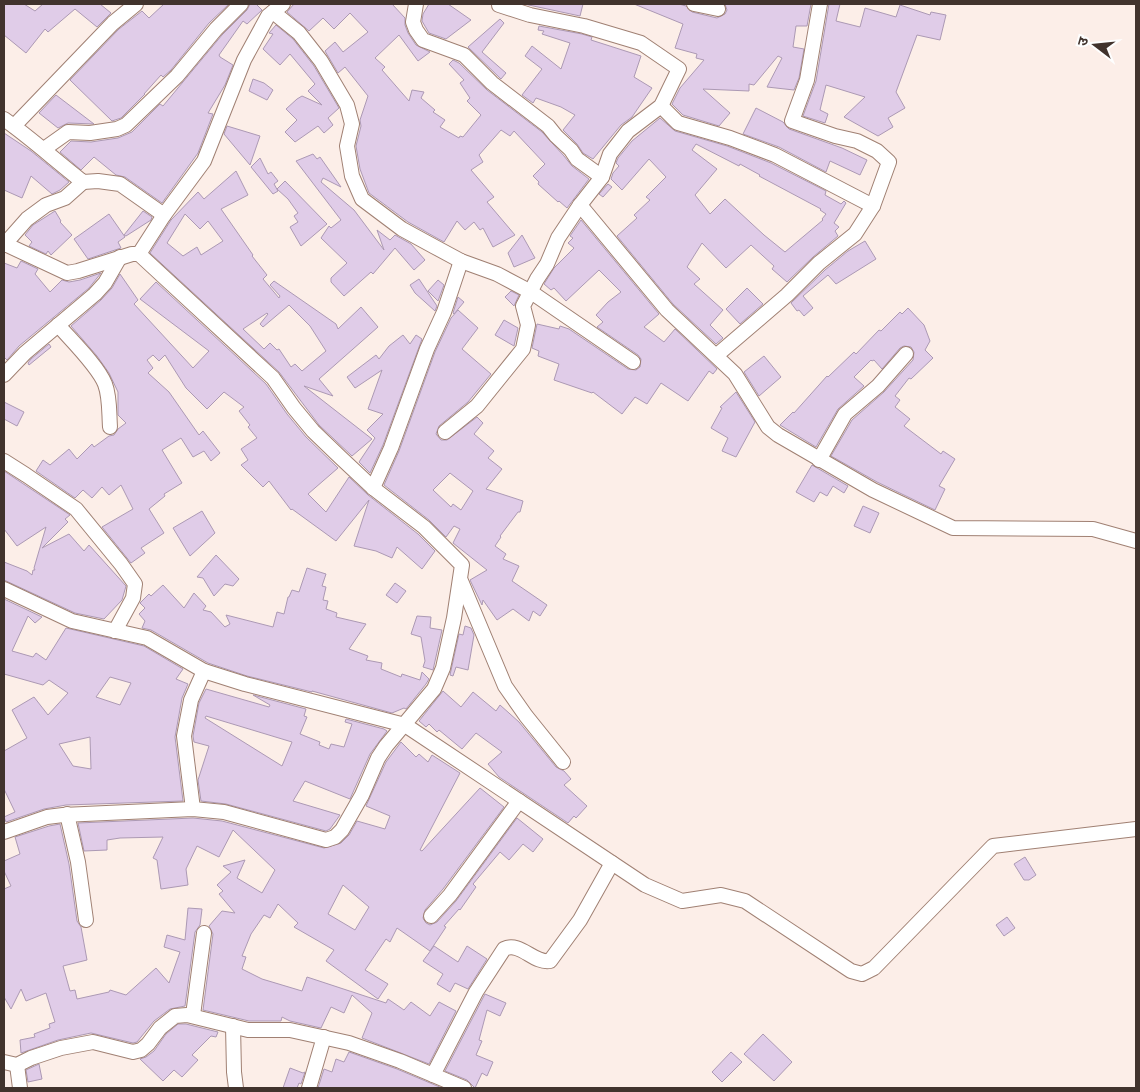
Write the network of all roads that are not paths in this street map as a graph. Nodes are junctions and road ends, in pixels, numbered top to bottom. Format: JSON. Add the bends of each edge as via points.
{"nodes":[{"id":1,"x":136,"y":4,"type":"edge"},
{"id":2,"x":241,"y":4,"type":"edge"},
{"id":3,"x":416,"y":4,"type":"edge"},
{"id":4,"x":500,"y":4,"type":"edge"},
{"id":5,"x":694,"y":4,"type":"edge"},
{"id":6,"x":820,"y":4,"type":"edge"},
{"id":7,"x":279,"y":6,"type":"edge"},
{"id":8,"x":718,"y":9,"type":"dead end"},
{"id":9,"x":661,"y":106,"type":"junction"},
{"id":10,"x":9,"y":123,"type":"edge"},
{"id":11,"x":44,"y":149,"type":"junction"},
{"id":12,"x":602,"y":177,"type":"junction"},
{"id":13,"x":83,"y":182,"type":"junction"},
{"id":14,"x":580,"y":204,"type":"junction"},
{"id":15,"x":873,"y":206,"type":"junction"},
{"id":16,"x":164,"y":215,"type":"junction"},
{"id":17,"x":4,"y":245,"type":"edge"},
{"id":18,"x":139,"y":254,"type":"junction"},
{"id":19,"x":120,"y":258,"type":"junction"},
{"id":20,"x":461,"y":261,"type":"junction"},
{"id":21,"x":530,"y":292,"type":"junction"},
{"id":22,"x":58,"y":326,"type":"junction"},
{"id":23,"x":906,"y":354,"type":"dead end"},
{"id":24,"x":717,"y":355,"type":"junction"},
{"id":25,"x":633,"y":362,"type":"dead end"},
{"id":26,"x":4,"y":375,"type":"edge"},
{"id":27,"x":110,"y":427,"type":"dead end"},
{"id":28,"x":445,"y":432,"type":"dead end"},
{"id":29,"x":819,"y":460,"type":"junction"},
{"id":30,"x":4,"y":461,"type":"edge"},
{"id":31,"x":373,"y":488,"type":"junction"},
{"id":32,"x":1136,"y":541,"type":"edge"},
{"id":33,"x":461,"y":579,"type":"junction"},
{"id":34,"x":4,"y":589,"type":"edge"},
{"id":35,"x":115,"y":631,"type":"junction"},
{"id":36,"x":204,"y":671,"type":"junction"},
{"id":37,"x":405,"y":725,"type":"junction"},
{"id":38,"x":563,"y":762,"type":"dead end"},
{"id":39,"x":519,"y":801,"type":"junction"},
{"id":40,"x":193,"y":809,"type":"junction"},
{"id":41,"x":67,"y":814,"type":"junction"},
{"id":42,"x":1136,"y":829,"type":"edge"},
{"id":43,"x":4,"y":832,"type":"edge"},
{"id":44,"x":612,"y":863,"type":"junction"},
{"id":45,"x":431,"y":916,"type":"dead end"},
{"id":46,"x":86,"y":920,"type":"dead end"},
{"id":47,"x":204,"y":933,"type":"dead end"},
{"id":48,"x":193,"y":1015,"type":"junction"},
{"id":49,"x":233,"y":1026,"type":"junction"},
{"id":50,"x":324,"y":1037,"type":"junction"},
{"id":51,"x":10,"y":1063,"type":"edge"},
{"id":52,"x":433,"y":1075,"type":"junction"},
{"id":53,"x":20,"y":1088,"type":"edge"},
{"id":54,"x":236,"y":1088,"type":"edge"},
{"id":55,"x":309,"y":1088,"type":"edge"},
{"id":56,"x":464,"y":1088,"type":"edge"}],
"edges":[{"from":1,"to":10,"type":"street"},
{"from":2,"to":11,"type":"street","via":[[126,125],[90,133],[68,132]]},
{"from":3,"to":12,"type":"street","via":[[413,22],[423,40],[464,55],[492,83],[548,126],[577,159]]},
{"from":4,"to":9,"type":"street","via":[[530,15],[584,26],[641,43],[679,69]]},
{"from":5,"to":8,"type":"street"},
{"from":6,"to":15,"type":"street","via":[[807,80],[792,122],[857,141],[877,151],[889,162]]},
{"from":7,"to":16,"type":"street","via":[[268,16],[244,60],[204,161]]},
{"from":7,"to":20,"type":"street","via":[[321,62],[347,105],[352,124],[347,146],[352,176],[362,199],[402,229]]},
{"from":9,"to":12,"type":"street","via":[[628,131],[610,154]]},
{"from":9,"to":15,"type":"street","via":[[678,123],[775,155]]},
{"from":10,"to":11,"type":"street"},
{"from":11,"to":13,"type":"street"},
{"from":12,"to":14,"type":"street"},
{"from":13,"to":16,"type":"street","via":[[98,180],[120,184]]},
{"from":13,"to":17,"type":"street","via":[[65,198],[46,205],[27,219]]},
{"from":14,"to":21,"type":"street"},
{"from":14,"to":24,"type":"street","via":[[668,310]]},
{"from":15,"to":24,"type":"street","via":[[855,234]]},
{"from":16,"to":18,"type":"street"},
{"from":17,"to":19,"type":"street","via":[[66,273]]},
{"from":18,"to":19,"type":"street"},
{"from":18,"to":31,"type":"street","via":[[273,378],[313,431]]},
{"from":19,"to":22,"type":"street","via":[[95,294]]},
{"from":20,"to":21,"type":"street","via":[[497,274]]},
{"from":20,"to":31,"type":"street","via":[[444,312]]},
{"from":21,"to":25,"type":"street"},
{"from":21,"to":28,"type":"street","via":[[523,306],[528,325],[523,349],[477,406]]},
{"from":22,"to":26,"type":"street"},
{"from":22,"to":27,"type":"street","via":[[105,383]]},
{"from":23,"to":29,"type":"street","via":[[878,386],[845,414]]},
{"from":24,"to":29,"type":"street","via":[[735,374],[768,427]]},
{"from":29,"to":32,"type":"street","via":[[953,528],[1093,530]]},
{"from":30,"to":35,"type":"street","via":[[76,509],[136,584]]},
{"from":31,"to":33,"type":"street","via":[[424,527],[462,565]]},
{"from":33,"to":37,"type":"street","via":[[440,677]]},
{"from":33,"to":38,"type":"street","via":[[504,686]]},
{"from":34,"to":35,"type":"street","via":[[72,621]]},
{"from":35,"to":36,"type":"street","via":[[147,638]]},
{"from":36,"to":37,"type":"street"},
{"from":36,"to":40,"type":"street","via":[[191,700],[184,736]]},
{"from":37,"to":39,"type":"street"},
{"from":37,"to":40,"type":"street","via":[[378,758],[342,830],[330,840],[224,812]]},
{"from":39,"to":44,"type":"street"},
{"from":39,"to":45,"type":"street"},
{"from":40,"to":41,"type":"street"},
{"from":41,"to":43,"type":"street","via":[[47,817]]},
{"from":41,"to":46,"type":"street"},
{"from":42,"to":44,"type":"street","via":[[993,846],[874,968],[862,974],[851,971],[745,902],[721,895],[682,901],[645,885]]},
{"from":44,"to":52,"type":"street","via":[[580,920],[550,961],[542,962],[514,947],[504,949],[476,992]]},
{"from":47,"to":48,"type":"street"},
{"from":48,"to":49,"type":"street"},
{"from":48,"to":51,"type":"street","via":[[175,1016],[141,1050],[133,1052],[93,1042]]},
{"from":49,"to":50,"type":"street","via":[[255,1031],[290,1030]]},
{"from":49,"to":54,"type":"street"},
{"from":50,"to":52,"type":"street"},
{"from":50,"to":55,"type":"street"},
{"from":51,"to":53,"type":"street"},
{"from":52,"to":56,"type":"street"}]}
